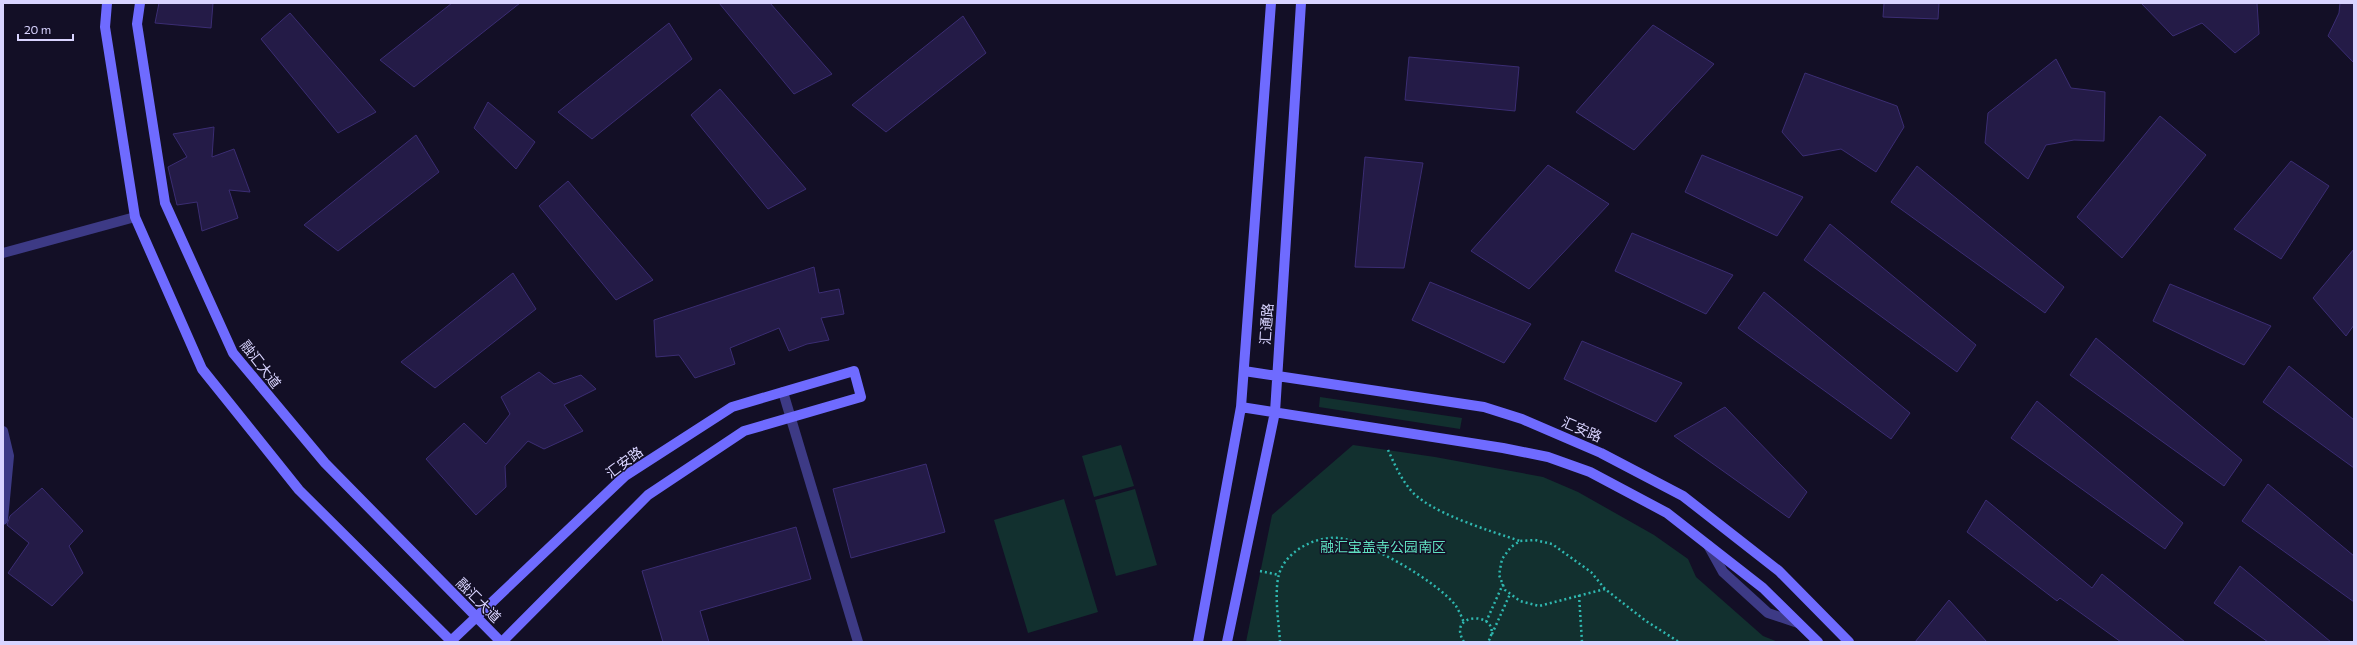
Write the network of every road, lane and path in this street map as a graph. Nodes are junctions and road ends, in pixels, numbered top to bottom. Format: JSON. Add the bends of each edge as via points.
{"nodes":[{"id":1,"x":107,"y":3,"type":"edge"},
{"id":2,"x":140,"y":3,"type":"edge"},
{"id":3,"x":1271,"y":3,"type":"edge"},
{"id":4,"x":1301,"y":3,"type":"edge"},
{"id":5,"x":135,"y":217,"type":"junction"},
{"id":6,"x":3,"y":253,"type":"edge"},
{"id":7,"x":1244,"y":371,"type":"junction"},
{"id":8,"x":1277,"y":375,"type":"junction"},
{"id":9,"x":783,"y":392,"type":"junction"},
{"id":10,"x":1241,"y":407,"type":"junction"},
{"id":11,"x":1275,"y":412,"type":"junction"},
{"id":12,"x":790,"y":418,"type":"junction"},
{"id":13,"x":3,"y":431,"type":"edge"},
{"id":14,"x":1388,"y":450,"type":"dead end"},
{"id":15,"x":3,"y":520,"type":"edge"},
{"id":16,"x":1520,"y":541,"type":"junction"},
{"id":17,"x":1708,"y":545,"type":"junction"},
{"id":18,"x":1260,"y":570,"type":"dead end"},
{"id":19,"x":1279,"y":575,"type":"junction"},
{"id":20,"x":1503,"y":584,"type":"junction"},
{"id":21,"x":1605,"y":589,"type":"junction"},
{"id":22,"x":1510,"y":594,"type":"junction"},
{"id":23,"x":1579,"y":594,"type":"junction"},
{"id":24,"x":476,"y":618,"type":"junction"},
{"id":25,"x":1486,"y":622,"type":"junction"},
{"id":26,"x":1464,"y":623,"type":"junction"},
{"id":27,"x":1798,"y":623,"type":"junction"},
{"id":28,"x":1491,"y":636,"type":"junction"},
{"id":29,"x":452,"y":642,"type":"edge"},
{"id":30,"x":501,"y":642,"type":"edge"},
{"id":31,"x":858,"y":642,"type":"edge"},
{"id":32,"x":1198,"y":642,"type":"edge"},
{"id":33,"x":1227,"y":642,"type":"edge"},
{"id":34,"x":1280,"y":642,"type":"edge"},
{"id":35,"x":1464,"y":642,"type":"edge"},
{"id":36,"x":1488,"y":642,"type":"edge"},
{"id":37,"x":1582,"y":642,"type":"edge"},
{"id":38,"x":1679,"y":642,"type":"edge"},
{"id":39,"x":1818,"y":642,"type":"edge"},
{"id":40,"x":1848,"y":642,"type":"edge"}],
"edges":[{"from":1,"to":5,"type":"main road","via":[[105,27]]},
{"from":2,"to":24,"type":"main road","name":"融汇大道","via":[[137,24],[165,203],[233,353],[324,462]]},
{"from":3,"to":7,"type":"main road","name":"汇通路"},
{"from":4,"to":8,"type":"main road","name":"汇通路"},
{"from":5,"to":6,"type":"street"},
{"from":5,"to":29,"type":"main road","via":[[202,368],[298,490]]},
{"from":7,"to":8,"type":"main road","name":"汇安路"},
{"from":7,"to":10,"type":"main road","name":"汇通路"},
{"from":8,"to":11,"type":"main road","name":"汇通路"},
{"from":8,"to":40,"type":"main road","name":"汇安路","via":[[1484,407],[1522,419],[1602,453],[1683,496],[1779,571]]},
{"from":9,"to":12,"type":"street"},
{"from":9,"to":12,"type":"main road","name":"汇安路","via":[[854,371],[861,397]]},
{"from":9,"to":24,"type":"main road","name":"汇安路","via":[[732,407],[625,476]]},
{"from":10,"to":11,"type":"main road"},
{"from":10,"to":32,"type":"main road","name":"汇通路"},
{"from":11,"to":17,"type":"main road","via":[[1548,457],[1590,472],[1667,513]]},
{"from":11,"to":33,"type":"main road","name":"汇通路"},
{"from":12,"to":30,"type":"main road","via":[[744,431],[648,495]]},
{"from":12,"to":31,"type":"street"},
{"from":13,"to":15,"type":"street","via":[[9,456]]},
{"from":14,"to":16,"type":"path","via":[[1409,490],[1427,504]]},
{"from":16,"to":20,"type":"path","via":[[1511,547],[1502,559],[1499,575]]},
{"from":16,"to":21,"type":"path","via":[[1535,540],[1552,544],[1591,572]]},
{"from":17,"to":27,"type":"main road","via":[[1763,588]]},
{"from":17,"to":27,"type":"street","via":[[1723,572],[1768,612]]},
{"from":18,"to":19,"type":"path"},
{"from":19,"to":26,"type":"path","via":[[1282,567],[1296,550],[1314,541],[1339,538],[1372,549],[1407,566],[1456,606]]},
{"from":19,"to":34,"type":"path","via":[[1277,583]]},
{"from":20,"to":22,"type":"path"},
{"from":20,"to":25,"type":"path"},
{"from":21,"to":23,"type":"path"},
{"from":21,"to":38,"type":"path","via":[[1646,621]]},
{"from":22,"to":23,"type":"path","via":[[1520,601],[1539,606],[1561,602]]},
{"from":22,"to":28,"type":"path"},
{"from":23,"to":37,"type":"path"},
{"from":24,"to":29,"type":"main road","name":"汇安路"},
{"from":24,"to":30,"type":"main road","name":"融汇大道"},
{"from":25,"to":26,"type":"path","via":[[1473,618]]},
{"from":25,"to":28,"type":"path"},
{"from":26,"to":35,"type":"path","via":[[1460,632]]},
{"from":27,"to":39,"type":"main road"},
{"from":28,"to":36,"type":"path"}]}
